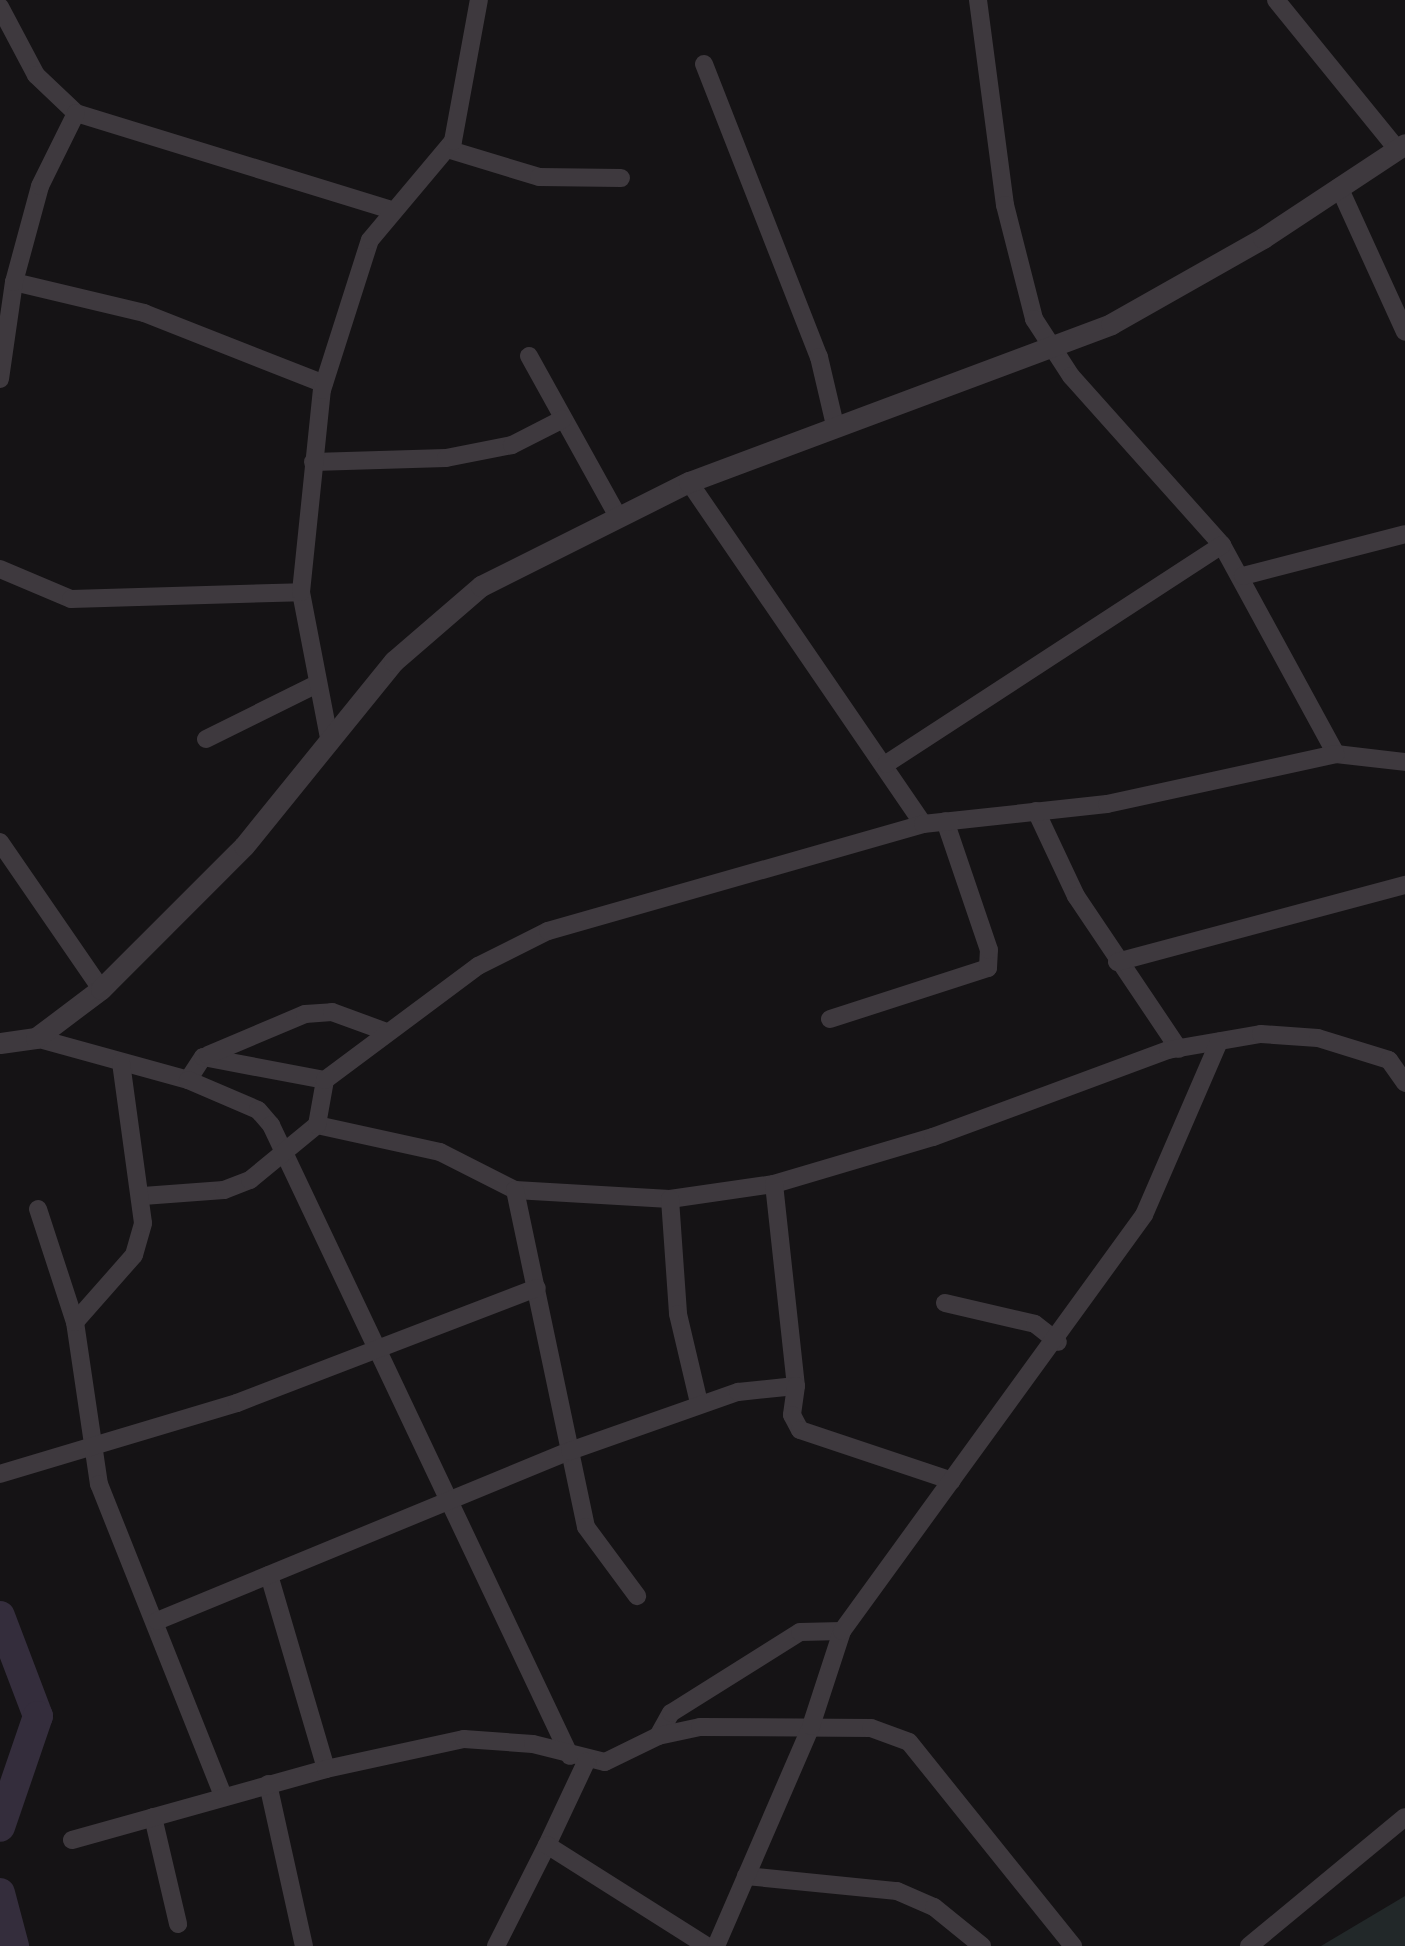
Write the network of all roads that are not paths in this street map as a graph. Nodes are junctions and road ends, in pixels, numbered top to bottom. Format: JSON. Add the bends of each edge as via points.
{"nodes":[{"id":1,"x":479,"y":0,"type":"edge"},
{"id":2,"x":978,"y":0,"type":"edge"},
{"id":3,"x":1276,"y":0,"type":"edge"},
{"id":4,"x":0,"y":8,"type":"edge"},
{"id":5,"x":704,"y":64,"type":"dead end"},
{"id":6,"x":76,"y":113,"type":"junction"},
{"id":7,"x":1401,"y":147,"type":"edge"},
{"id":8,"x":447,"y":149,"type":"junction"},
{"id":9,"x":622,"y":178,"type":"dead end"},
{"id":10,"x":1339,"y":187,"type":"junction"},
{"id":11,"x":389,"y":209,"type":"junction"},
{"id":12,"x":14,"y":282,"type":"junction"},
{"id":13,"x":1405,"y":332,"type":"edge"},
{"id":14,"x":1050,"y":347,"type":"junction"},
{"id":15,"x":529,"y":356,"type":"dead end"},
{"id":16,"x":0,"y":379,"type":"edge"},
{"id":17,"x":324,"y":384,"type":"junction"},
{"id":18,"x":563,"y":418,"type":"junction"},
{"id":19,"x":835,"y":425,"type":"junction"},
{"id":20,"x":313,"y":462,"type":"junction"},
{"id":21,"x":689,"y":482,"type":"junction"},
{"id":22,"x":617,"y":514,"type":"junction"},
{"id":23,"x":1405,"y":534,"type":"edge"},
{"id":24,"x":1222,"y":545,"type":"junction"},
{"id":25,"x":0,"y":568,"type":"edge"},
{"id":26,"x":1243,"y":576,"type":"junction"},
{"id":27,"x":301,"y":592,"type":"junction"},
{"id":28,"x":314,"y":686,"type":"junction"},
{"id":29,"x":206,"y":739,"type":"dead end"},
{"id":30,"x":330,"y":743,"type":"junction"},
{"id":31,"x":1336,"y":754,"type":"junction"},
{"id":32,"x":1405,"y":762,"type":"edge"},
{"id":33,"x":886,"y":764,"type":"junction"},
{"id":34,"x":1036,"y":811,"type":"junction"},
{"id":35,"x":945,"y":821,"type":"junction"},
{"id":36,"x":923,"y":824,"type":"junction"},
{"id":37,"x":0,"y":842,"type":"edge"},
{"id":38,"x":1405,"y":885,"type":"edge"},
{"id":39,"x":1117,"y":962,"type":"junction"},
{"id":40,"x":101,"y":989,"type":"junction"},
{"id":41,"x":830,"y":1018,"type":"dead end"},
{"id":42,"x":384,"y":1031,"type":"junction"},
{"id":43,"x":36,"y":1038,"type":"junction"},
{"id":44,"x":1219,"y":1042,"type":"junction"},
{"id":45,"x":0,"y":1043,"type":"edge"},
{"id":46,"x":1179,"y":1048,"type":"junction"},
{"id":47,"x":203,"y":1057,"type":"junction"},
{"id":48,"x":1397,"y":1057,"type":"edge"},
{"id":49,"x":121,"y":1063,"type":"junction"},
{"id":50,"x":188,"y":1080,"type":"junction"},
{"id":51,"x":325,"y":1080,"type":"junction"},
{"id":52,"x":1405,"y":1083,"type":"edge"},
{"id":53,"x":317,"y":1125,"type":"junction"},
{"id":54,"x":284,"y":1149,"type":"junction"},
{"id":55,"x":774,"y":1184,"type":"junction"},
{"id":56,"x":515,"y":1190,"type":"junction"},
{"id":57,"x":143,"y":1196,"type":"junction"},
{"id":58,"x":670,"y":1199,"type":"junction"},
{"id":59,"x":38,"y":1209,"type":"dead end"},
{"id":60,"x":537,"y":1288,"type":"junction"},
{"id":61,"x":945,"y":1303,"type":"dead end"},
{"id":62,"x":75,"y":1322,"type":"junction"},
{"id":63,"x":1058,"y":1342,"type":"junction"},
{"id":64,"x":373,"y":1348,"type":"junction"},
{"id":65,"x":796,"y":1385,"type":"junction"},
{"id":66,"x":699,"y":1403,"type":"junction"},
{"id":67,"x":94,"y":1447,"type":"junction"},
{"id":68,"x":570,"y":1451,"type":"junction"},
{"id":69,"x":0,"y":1474,"type":"edge"},
{"id":70,"x":952,"y":1481,"type":"junction"},
{"id":71,"x":447,"y":1502,"type":"junction"},
{"id":72,"x":269,"y":1575,"type":"junction"},
{"id":73,"x":637,"y":1596,"type":"dead end"},
{"id":74,"x":157,"y":1621,"type":"junction"},
{"id":75,"x":842,"y":1630,"type":"junction"},
{"id":76,"x":811,"y":1726,"type":"junction"},
{"id":77,"x":658,"y":1736,"type":"junction"},
{"id":78,"x":578,"y":1759,"type":"junction"},
{"id":79,"x":326,"y":1768,"type":"junction"},
{"id":80,"x":268,"y":1784,"type":"junction"},
{"id":81,"x":224,"y":1796,"type":"junction"},
{"id":82,"x":153,"y":1817,"type":"junction"},
{"id":83,"x":1405,"y":1817,"type":"edge"},
{"id":84,"x":72,"y":1840,"type":"dead end"},
{"id":85,"x":547,"y":1845,"type":"junction"},
{"id":86,"x":746,"y":1876,"type":"junction"},
{"id":87,"x":178,"y":1924,"type":"dead end"},
{"id":88,"x":304,"y":1946,"type":"edge"},
{"id":89,"x":496,"y":1946,"type":"edge"},
{"id":90,"x":707,"y":1946,"type":"edge"},
{"id":91,"x":716,"y":1946,"type":"edge"},
{"id":92,"x":982,"y":1946,"type":"edge"},
{"id":93,"x":1073,"y":1946,"type":"edge"},
{"id":94,"x":1249,"y":1946,"type":"edge"}],
"edges":[{"from":1,"to":8,"type":"street","via":[[478,41]]},
{"from":2,"to":14,"type":"street","via":[[1012,247]]},
{"from":3,"to":7,"type":"street"},
{"from":4,"to":6,"type":"street","via":[[36,75]]},
{"from":5,"to":19,"type":"street","via":[[819,357]]},
{"from":6,"to":11,"type":"street"},
{"from":6,"to":12,"type":"street","via":[[40,186]]},
{"from":7,"to":10,"type":"street"},
{"from":8,"to":9,"type":"street","via":[[539,177]]},
{"from":8,"to":11,"type":"street"},
{"from":10,"to":13,"type":"street"},
{"from":10,"to":14,"type":"street","via":[[1169,294]]},
{"from":11,"to":17,"type":"street","via":[[370,240]]},
{"from":12,"to":16,"type":"street"},
{"from":12,"to":17,"type":"street","via":[[144,313]]},
{"from":14,"to":19,"type":"street"},
{"from":14,"to":24,"type":"street"},
{"from":15,"to":18,"type":"street"},
{"from":17,"to":20,"type":"street"},
{"from":18,"to":20,"type":"street","via":[[512,445],[446,458]]},
{"from":18,"to":22,"type":"street"},
{"from":19,"to":21,"type":"street"},
{"from":20,"to":27,"type":"street"},
{"from":21,"to":22,"type":"street"},
{"from":21,"to":33,"type":"street"},
{"from":22,"to":30,"type":"street","via":[[519,562],[444,613]]},
{"from":23,"to":26,"type":"street"},
{"from":24,"to":26,"type":"street"},
{"from":24,"to":33,"type":"street"},
{"from":25,"to":27,"type":"street","via":[[71,599]]},
{"from":26,"to":31,"type":"street"},
{"from":27,"to":28,"type":"street"},
{"from":28,"to":29,"type":"street"},
{"from":28,"to":30,"type":"street"},
{"from":30,"to":40,"type":"street","via":[[244,846]]},
{"from":31,"to":32,"type":"street"},
{"from":31,"to":34,"type":"street","via":[[1107,805]]},
{"from":33,"to":36,"type":"street"},
{"from":34,"to":35,"type":"street"},
{"from":34,"to":39,"type":"street"},
{"from":35,"to":36,"type":"street"},
{"from":35,"to":41,"type":"street","via":[[989,950],[988,968]]},
{"from":36,"to":42,"type":"street","via":[[548,931],[478,966]]},
{"from":37,"to":40,"type":"street"},
{"from":38,"to":39,"type":"street"},
{"from":39,"to":46,"type":"street"},
{"from":40,"to":43,"type":"street"},
{"from":42,"to":47,"type":"street","via":[[332,1012],[304,1014]]},
{"from":42,"to":51,"type":"street"},
{"from":43,"to":45,"type":"street"},
{"from":43,"to":49,"type":"street"},
{"from":44,"to":46,"type":"street"},
{"from":44,"to":48,"type":"street","via":[[1318,1038]]},
{"from":44,"to":63,"type":"street","via":[[1144,1215]]},
{"from":46,"to":55,"type":"street","via":[[933,1137]]},
{"from":47,"to":50,"type":"street"},
{"from":47,"to":51,"type":"street"},
{"from":48,"to":52,"type":"street"},
{"from":49,"to":50,"type":"street"},
{"from":49,"to":57,"type":"street"},
{"from":50,"to":54,"type":"street","via":[[258,1110]]},
{"from":51,"to":53,"type":"street"},
{"from":53,"to":54,"type":"street"},
{"from":53,"to":56,"type":"street","via":[[440,1152]]},
{"from":54,"to":57,"type":"street","via":[[250,1180],[224,1190]]},
{"from":54,"to":64,"type":"street"},
{"from":55,"to":58,"type":"street"},
{"from":55,"to":65,"type":"street"},
{"from":56,"to":58,"type":"street"},
{"from":56,"to":60,"type":"street"},
{"from":57,"to":62,"type":"street","via":[[134,1255]]},
{"from":58,"to":66,"type":"street","via":[[678,1314]]},
{"from":59,"to":62,"type":"street"},
{"from":60,"to":64,"type":"street"},
{"from":60,"to":68,"type":"street"},
{"from":61,"to":63,"type":"street","via":[[1035,1324]]},
{"from":62,"to":67,"type":"street"},
{"from":63,"to":70,"type":"street"},
{"from":64,"to":67,"type":"street","via":[[237,1403]]},
{"from":64,"to":71,"type":"street"},
{"from":65,"to":66,"type":"street"},
{"from":65,"to":70,"type":"street","via":[[792,1415],[800,1430]]},
{"from":66,"to":68,"type":"street"},
{"from":67,"to":69,"type":"street"},
{"from":67,"to":74,"type":"street","via":[[99,1484]]},
{"from":68,"to":71,"type":"street"},
{"from":68,"to":73,"type":"street","via":[[586,1527]]},
{"from":70,"to":75,"type":"street"},
{"from":71,"to":72,"type":"street"},
{"from":71,"to":78,"type":"street"},
{"from":72,"to":74,"type":"street"},
{"from":72,"to":79,"type":"street"},
{"from":74,"to":81,"type":"street"},
{"from":75,"to":76,"type":"street"},
{"from":75,"to":77,"type":"street","via":[[800,1632],[671,1713]]},
{"from":76,"to":77,"type":"street","via":[[700,1727]]},
{"from":76,"to":86,"type":"street"},
{"from":76,"to":93,"type":"street","via":[[900,1734]]},
{"from":77,"to":78,"type":"street","via":[[623,1756]]},
{"from":78,"to":79,"type":"street","via":[[464,1739]]},
{"from":78,"to":85,"type":"street"},
{"from":79,"to":80,"type":"street"},
{"from":80,"to":81,"type":"street"},
{"from":80,"to":88,"type":"street"},
{"from":81,"to":82,"type":"street"},
{"from":82,"to":84,"type":"street"},
{"from":82,"to":87,"type":"street"},
{"from":83,"to":94,"type":"street"},
{"from":85,"to":89,"type":"street"},
{"from":85,"to":90,"type":"street"},
{"from":86,"to":91,"type":"street"},
{"from":86,"to":92,"type":"street","via":[[897,1892],[934,1907]]}]}
